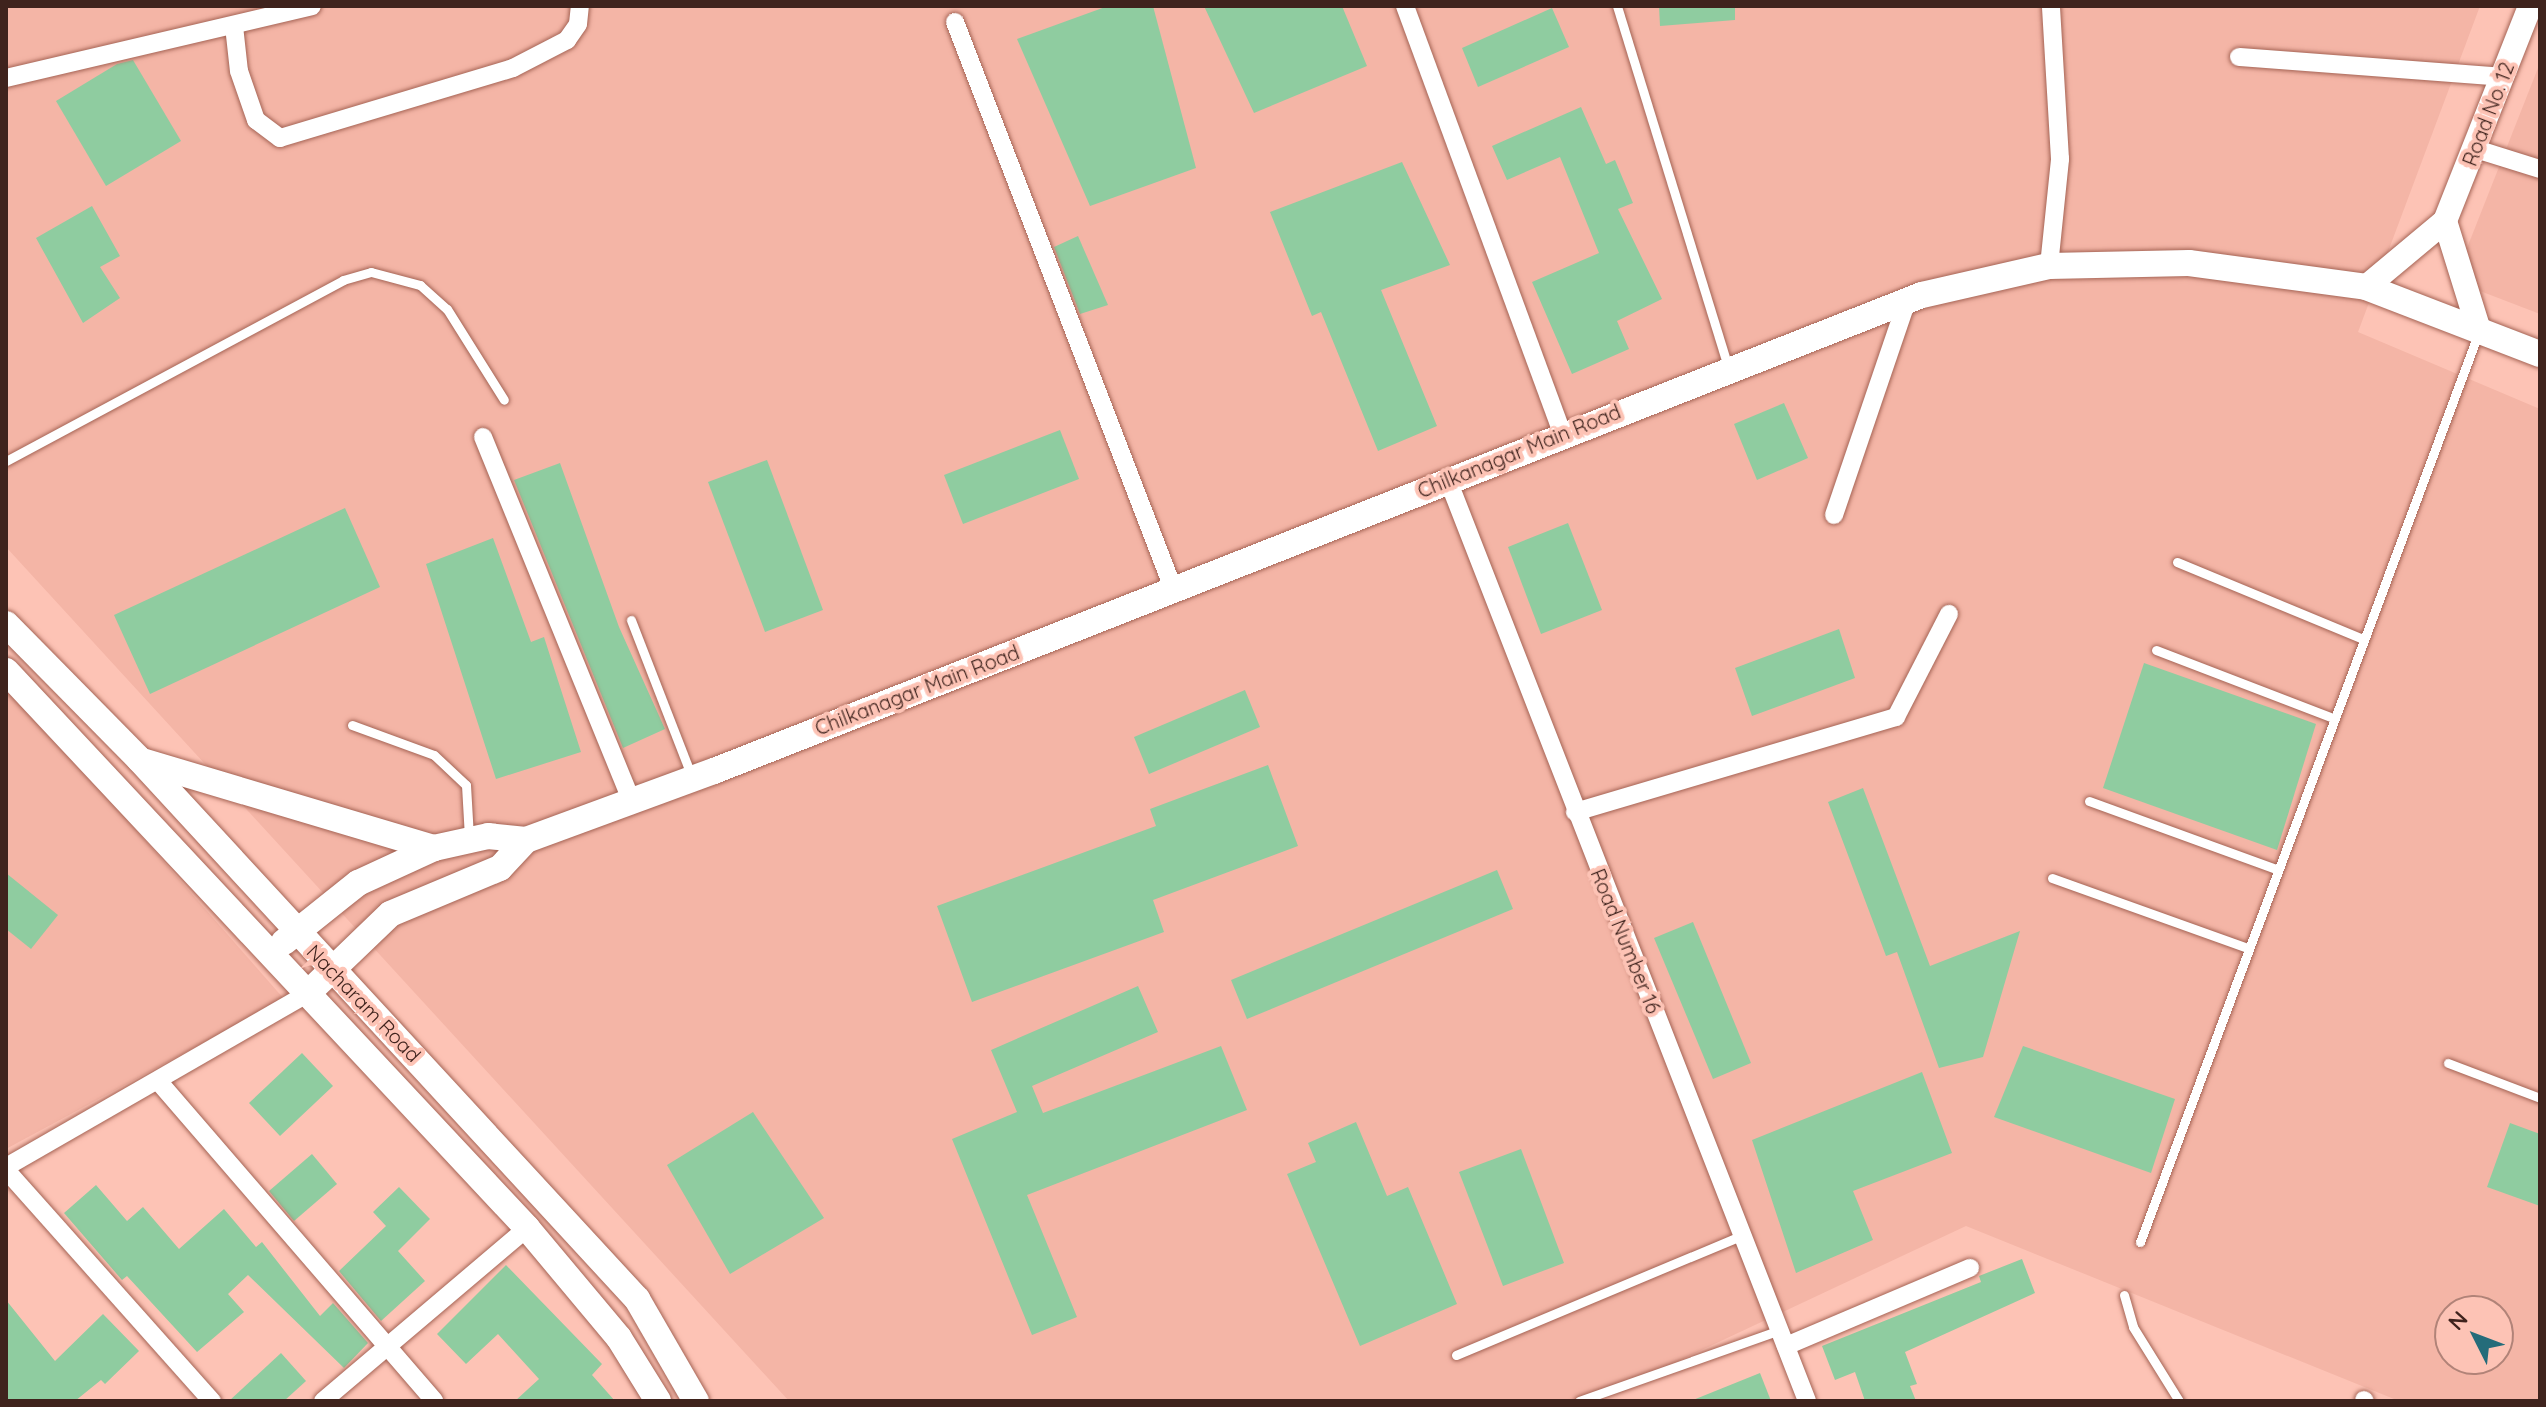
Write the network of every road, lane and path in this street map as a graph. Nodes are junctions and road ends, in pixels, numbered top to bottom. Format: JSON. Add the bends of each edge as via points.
{"nodes":[{"id":1,"x":312,"y":6,"type":"edge"},
{"id":2,"x":580,"y":6,"type":"edge"},
{"id":3,"x":1405,"y":6,"type":"edge"},
{"id":4,"x":1617,"y":6,"type":"edge"},
{"id":5,"x":2051,"y":6,"type":"edge"},
{"id":6,"x":2530,"y":6,"type":"edge"},
{"id":7,"x":955,"y":22,"type":"dead end"},
{"id":8,"x":234,"y":26,"type":"junction"},
{"id":9,"x":2239,"y":57,"type":"dead end"},
{"id":10,"x":2502,"y":77,"type":"junction"},
{"id":11,"x":6,"y":78,"type":"edge"},
{"id":12,"x":2476,"y":149,"type":"junction"},
{"id":13,"x":2540,"y":169,"type":"edge"},
{"id":14,"x":2445,"y":221,"type":"junction"},
{"id":15,"x":2049,"y":266,"type":"junction"},
{"id":16,"x":2366,"y":287,"type":"junction"},
{"id":17,"x":1907,"y":301,"type":"junction"},
{"id":18,"x":2479,"y":330,"type":"junction"},
{"id":19,"x":2540,"y":354,"type":"edge"},
{"id":20,"x":1729,"y":370,"type":"junction"},
{"id":21,"x":504,"y":400,"type":"dead end"},
{"id":22,"x":1562,"y":433,"type":"junction"},
{"id":23,"x":483,"y":437,"type":"dead end"},
{"id":24,"x":6,"y":461,"type":"edge"},
{"id":25,"x":1448,"y":480,"type":"junction"},
{"id":26,"x":1834,"y":515,"type":"dead end"},
{"id":27,"x":2177,"y":562,"type":"dead end"},
{"id":28,"x":1173,"y":588,"type":"junction"},
{"id":29,"x":1949,"y":614,"type":"dead end"},
{"id":30,"x":631,"y":620,"type":"dead end"},
{"id":31,"x":6,"y":624,"type":"edge"},
{"id":32,"x":2363,"y":639,"type":"junction"},
{"id":33,"x":2156,"y":650,"type":"dead end"},
{"id":34,"x":6,"y":671,"type":"edge"},
{"id":35,"x":2333,"y":718,"type":"junction"},
{"id":36,"x":352,"y":725,"type":"dead end"},
{"id":37,"x":139,"y":759,"type":"junction"},
{"id":38,"x":692,"y":778,"type":"junction"},
{"id":39,"x":631,"y":800,"type":"junction"},
{"id":40,"x":2089,"y":801,"type":"dead end"},
{"id":41,"x":1575,"y":812,"type":"junction"},
{"id":42,"x":470,"y":840,"type":"junction"},
{"id":43,"x":526,"y":840,"type":"junction"},
{"id":44,"x":434,"y":848,"type":"junction"},
{"id":45,"x":2276,"y":869,"type":"junction"},
{"id":46,"x":2052,"y":878,"type":"dead end"},
{"id":47,"x":296,"y":931,"type":"junction"},
{"id":48,"x":2247,"y":948,"type":"junction"},
{"id":49,"x":270,"y":954,"type":"junction"},
{"id":50,"x":332,"y":970,"type":"junction"},
{"id":51,"x":307,"y":994,"type":"junction"},
{"id":52,"x":2448,"y":1063,"type":"dead end"},
{"id":53,"x":159,"y":1082,"type":"junction"},
{"id":54,"x":2540,"y":1098,"type":"edge"},
{"id":55,"x":6,"y":1169,"type":"edge"},
{"id":56,"x":527,"y":1228,"type":"junction"},
{"id":57,"x":1743,"y":1235,"type":"junction"},
{"id":58,"x":2140,"y":1242,"type":"dead end"},
{"id":59,"x":1970,"y":1268,"type":"dead end"},
{"id":60,"x":2124,"y":1295,"type":"dead end"},
{"id":61,"x":1783,"y":1338,"type":"junction"},
{"id":62,"x":387,"y":1348,"type":"junction"},
{"id":63,"x":1456,"y":1355,"type":"dead end"},
{"id":64,"x":212,"y":1401,"type":"edge"},
{"id":65,"x":323,"y":1401,"type":"edge"},
{"id":66,"x":434,"y":1401,"type":"edge"},
{"id":67,"x":658,"y":1401,"type":"edge"},
{"id":68,"x":696,"y":1401,"type":"edge"},
{"id":69,"x":1579,"y":1401,"type":"edge"},
{"id":70,"x":1807,"y":1401,"type":"edge"},
{"id":71,"x":2179,"y":1401,"type":"edge"}],
"edges":[{"from":1,"to":8,"type":"street"},
{"from":2,"to":8,"type":"street","via":[[578,24],[567,40],[513,68],[280,138],[256,120],[239,71]]},
{"from":3,"to":22,"type":"street"},
{"from":4,"to":20,"type":"lane"},
{"from":5,"to":15,"type":"street","via":[[2060,159]]},
{"from":6,"to":10,"type":"street","name":"Road No. 12"},
{"from":7,"to":28,"type":"street"},
{"from":8,"to":11,"type":"street"},
{"from":9,"to":10,"type":"street"},
{"from":10,"to":12,"type":"street","name":"Road No. 12"},
{"from":12,"to":13,"type":"street"},
{"from":12,"to":14,"type":"street","name":"Road No. 12"},
{"from":14,"to":16,"type":"street"},
{"from":14,"to":18,"type":"street"},
{"from":15,"to":16,"type":"main road","name":"Chilkanagar Main Road","via":[[2189,263]]},
{"from":15,"to":17,"type":"main road","name":"Chilkanagar Main Road"},
{"from":16,"to":18,"type":"main road","name":"Chilkanagar Main Road"},
{"from":17,"to":20,"type":"main road","name":"Chilkanagar Main Road"},
{"from":17,"to":26,"type":"street"},
{"from":18,"to":19,"type":"main road","name":"Chilkanagar Main Road"},
{"from":18,"to":32,"type":"lane"},
{"from":20,"to":22,"type":"main road","name":"Chilkanagar Main Road"},
{"from":21,"to":24,"type":"lane","via":[[447,309],[420,285],[371,272],[329,287]]},
{"from":22,"to":25,"type":"main road","name":"Chilkanagar Main Road"},
{"from":23,"to":39,"type":"street"},
{"from":25,"to":28,"type":"main road","name":"Chilkanagar Main Road"},
{"from":25,"to":41,"type":"street","name":"Road Number 16"},
{"from":27,"to":32,"type":"lane"},
{"from":28,"to":38,"type":"main road","name":"Chilkanagar Main Road"},
{"from":29,"to":41,"type":"street","via":[[1896,717]]},
{"from":30,"to":38,"type":"lane"},
{"from":31,"to":37,"type":"main road","name":"Nacharam Road"},
{"from":32,"to":35,"type":"lane"},
{"from":33,"to":35,"type":"lane"},
{"from":34,"to":49,"type":"main road","name":"Nacharam Road"},
{"from":35,"to":45,"type":"lane"},
{"from":36,"to":42,"type":"lane","via":[[434,755],[466,785]]},
{"from":37,"to":44,"type":"main road"},
{"from":37,"to":47,"type":"main road","name":"Nacharam Road"},
{"from":38,"to":39,"type":"main road","name":"Chilkanagar Main Road"},
{"from":39,"to":43,"type":"main road","name":"Chilkanagar Main Road"},
{"from":40,"to":45,"type":"lane"},
{"from":41,"to":57,"type":"street","name":"Road Number 16"},
{"from":42,"to":43,"type":"main road"},
{"from":42,"to":44,"type":"main road"},
{"from":43,"to":50,"type":"main road","via":[[500,868],[390,914]]},
{"from":44,"to":47,"type":"main road","via":[[358,883]]},
{"from":45,"to":48,"type":"lane"},
{"from":46,"to":48,"type":"lane"},
{"from":47,"to":49,"type":"main road"},
{"from":47,"to":50,"type":"main road","name":"Nacharam Road"},
{"from":48,"to":58,"type":"lane"},
{"from":49,"to":51,"type":"main road","name":"Nacharam Road"},
{"from":50,"to":51,"type":"main road"},
{"from":50,"to":68,"type":"main road","name":"Nacharam Road","via":[[637,1299]]},
{"from":51,"to":53,"type":"street"},
{"from":51,"to":56,"type":"main road","name":"Nacharam Road"},
{"from":52,"to":54,"type":"lane"},
{"from":53,"to":55,"type":"street"},
{"from":53,"to":62,"type":"street"},
{"from":55,"to":64,"type":"street"},
{"from":56,"to":62,"type":"street"},
{"from":56,"to":67,"type":"main road","name":"Nacharam Road","via":[[619,1338]]},
{"from":57,"to":61,"type":"street","name":"Road Number 16"},
{"from":57,"to":63,"type":"lane"},
{"from":59,"to":61,"type":"street"},
{"from":60,"to":71,"type":"lane","via":[[2133,1327]]},
{"from":61,"to":69,"type":"lane"},
{"from":61,"to":70,"type":"street","name":"Road Number 16"},
{"from":62,"to":65,"type":"street"},
{"from":62,"to":66,"type":"street"}]}
